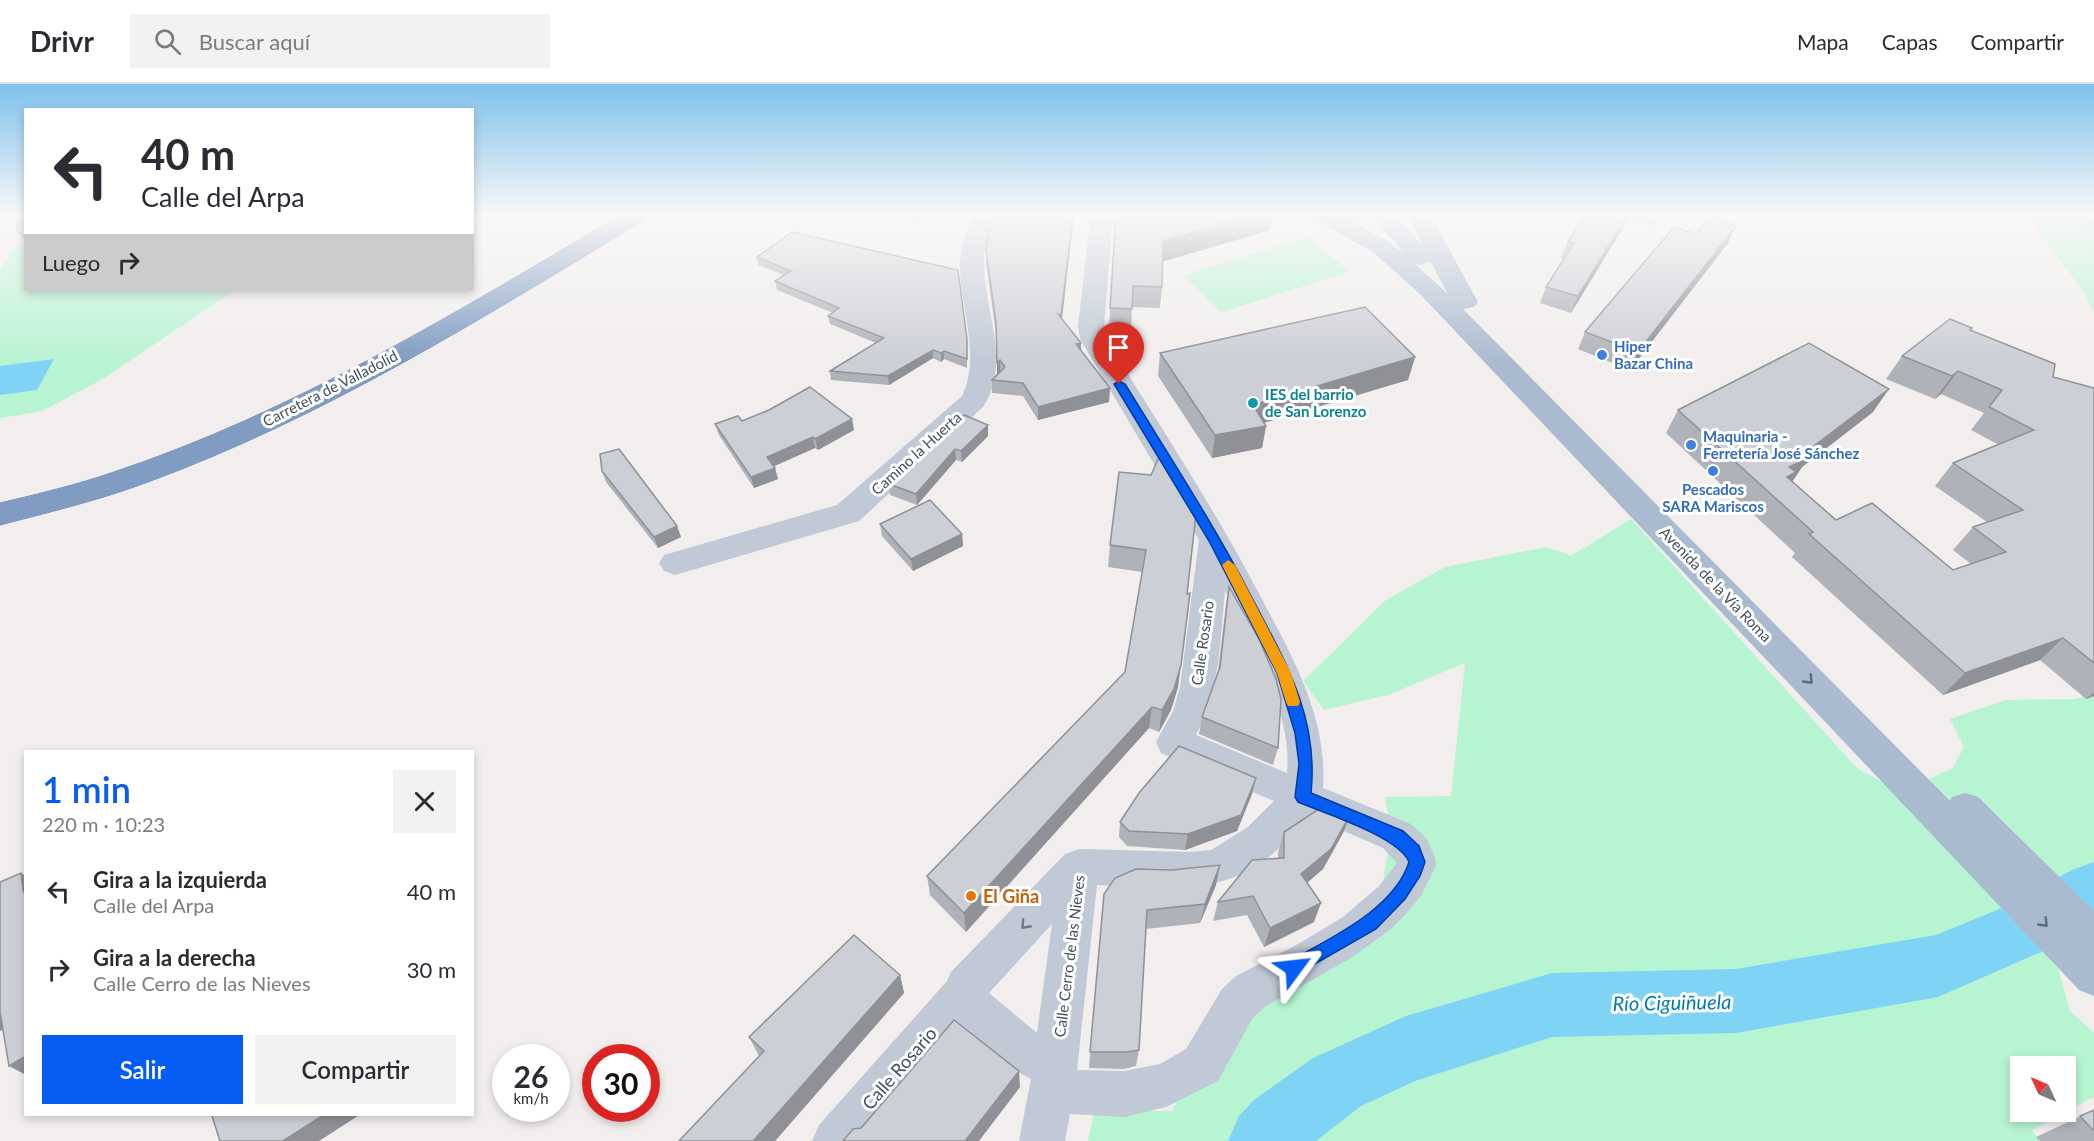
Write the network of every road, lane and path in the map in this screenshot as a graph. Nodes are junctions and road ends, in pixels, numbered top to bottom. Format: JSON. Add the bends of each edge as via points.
{"nodes":[{"id":1,"x":525,"y":263,"type":"edge"},
{"id":2,"x":553,"y":263,"type":"edge"},
{"id":3,"x":972,"y":263,"type":"edge"},
{"id":4,"x":1097,"y":263,"type":"edge"},
{"id":5,"x":1400,"y":263,"type":"edge"},
{"id":6,"x":1425,"y":263,"type":"edge"},
{"id":7,"x":1444,"y":263,"type":"edge"},
{"id":8,"x":1466,"y":302,"type":"junction"},
{"id":9,"x":0,"y":499,"type":"edge"},
{"id":10,"x":0,"y":514,"type":"edge"},
{"id":11,"x":1215,"y":540,"type":"junction"},
{"id":12,"x":675,"y":563,"type":"dead end"},
{"id":13,"x":1912,"y":771,"type":"junction"},
{"id":14,"x":1303,"y":797,"type":"junction"},
{"id":15,"x":1079,"y":867,"type":"junction"},
{"id":16,"x":2089,"y":959,"type":"edge"},
{"id":17,"x":963,"y":995,"type":"junction"},
{"id":18,"x":1045,"y":1113,"type":"edge"},
{"id":19,"x":835,"y":1141,"type":"edge"}],
"edges":[{"from":1,"to":9,"type":"highway","name":"Carretera de Valladolid","via":[[244,416],[120,465]]},
{"from":2,"to":10,"type":"highway","name":"Carretera de Valladolid","via":[[310,400],[248,430],[138,475]]},
{"from":3,"to":12,"type":"street","name":"Camino la Huerta","via":[[984,360],[980,390],[973,401],[848,513]]},
{"from":4,"to":11,"type":"street","via":[[1093,339]]},
{"from":5,"to":13,"type":"main road","name":"Avenida de la Vía Roma","one_way":true},
{"from":6,"to":8,"type":"main road","name":"Avenida de la Vía Roma"},
{"from":7,"to":8,"type":"main road","name":"Avenida de la Vía Roma"},
{"from":8,"to":13,"type":"main road","name":"Avenida de la Vía Roma"},
{"from":11,"to":14,"type":"street","via":[[1284,673],[1302,733],[1306,764]]},
{"from":11,"to":14,"type":"street","name":"Calle Rosario","via":[[1197,687],[1190,713],[1174,742]]},
{"from":13,"to":16,"type":"main road","name":"Avenida de la Vía Roma"},
{"from":14,"to":15,"type":"street","name":"Calle Cerro de las Nieves","via":[[1248,850],[1211,868]]},
{"from":14,"to":18,"type":"street","via":[[1405,842],[1417,862],[1400,894],[1370,924],[1251,992],[1237,1004],[1202,1065],[1166,1085],[1124,1094],[1084,1093]]},
{"from":15,"to":17,"type":"street","name":"Calle Rosario","one_way":true,"via":[[966,987]]},
{"from":15,"to":18,"type":"street","name":"Calle Cerro de las Nieves"},
{"from":17,"to":18,"type":"street","via":[[968,1004],[1026,1052]]},
{"from":17,"to":19,"type":"street","name":"Calle Rosario"}]}
